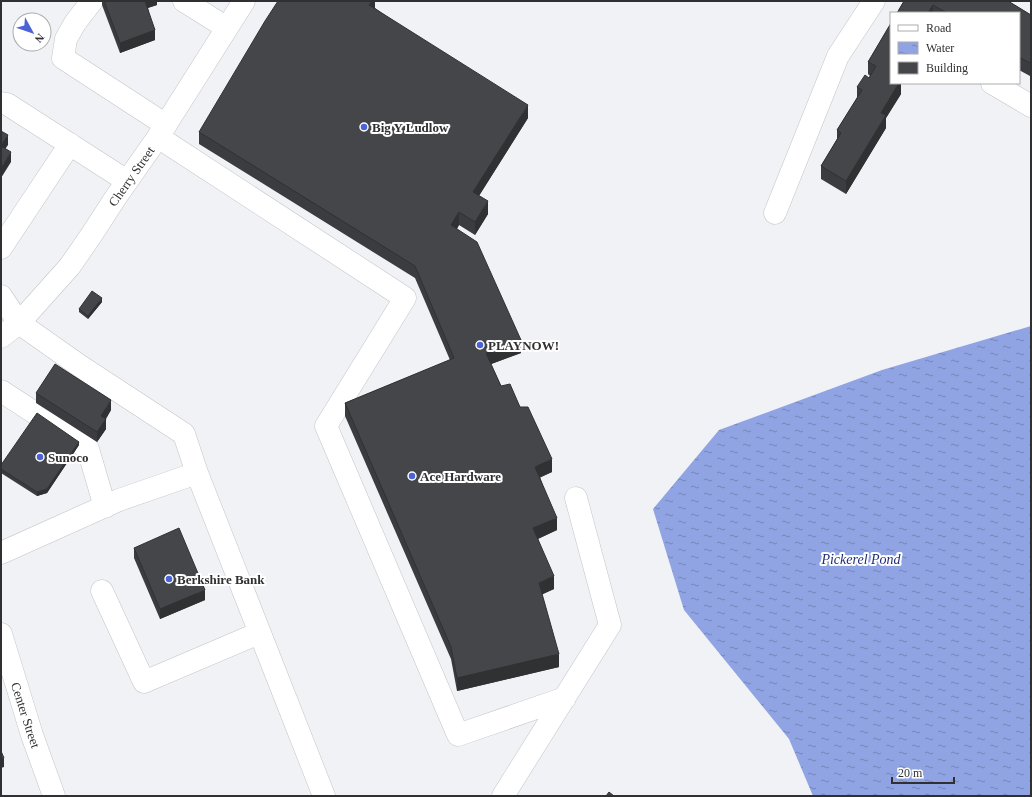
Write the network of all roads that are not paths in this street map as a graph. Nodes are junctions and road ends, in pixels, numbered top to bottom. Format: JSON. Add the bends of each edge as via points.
{"nodes":[{"id":1,"x":92,"y":1,"type":"edge"},
{"id":2,"x":184,"y":1,"type":"edge"},
{"id":3,"x":244,"y":1,"type":"edge"},
{"id":4,"x":874,"y":1,"type":"edge"},
{"id":5,"x":227,"y":28,"type":"junction"},
{"id":6,"x":994,"y":84,"type":"edge"},
{"id":7,"x":1,"y":103,"type":"edge"},
{"id":8,"x":1031,"y":106,"type":"edge"},
{"id":9,"x":162,"y":131,"type":"junction"},
{"id":10,"x":70,"y":144,"type":"junction"},
{"id":11,"x":127,"y":181,"type":"junction"},
{"id":12,"x":775,"y":213,"type":"dead end"},
{"id":13,"x":1,"y":248,"type":"edge"},
{"id":14,"x":1,"y":296,"type":"edge"},
{"id":15,"x":19,"y":323,"type":"junction"},
{"id":16,"x":1,"y":337,"type":"edge"},
{"id":17,"x":1,"y":392,"type":"edge"},
{"id":18,"x":197,"y":473,"type":"junction"},
{"id":19,"x":576,"y":498,"type":"dead end"},
{"id":20,"x":104,"y":506,"type":"junction"},
{"id":21,"x":1,"y":553,"type":"edge"},
{"id":22,"x":102,"y":591,"type":"dead end"},
{"id":23,"x":260,"y":633,"type":"junction"},
{"id":24,"x":1,"y":634,"type":"edge"},
{"id":25,"x":564,"y":698,"type":"junction"},
{"id":26,"x":54,"y":796,"type":"edge"},
{"id":27,"x":324,"y":796,"type":"edge"},
{"id":28,"x":503,"y":796,"type":"edge"}],
"edges":[{"from":1,"to":9,"type":"street","via":[[66,40],[63,58]]},
{"from":2,"to":5,"type":"street"},
{"from":3,"to":5,"type":"street","name":"Cherry Street"},
{"from":4,"to":12,"type":"street","via":[[838,56]]},
{"from":5,"to":9,"type":"street","name":"Cherry Street"},
{"from":6,"to":8,"type":"street"},
{"from":7,"to":10,"type":"street","via":[[7,104]]},
{"from":9,"to":11,"type":"street","name":"Cherry Street"},
{"from":9,"to":25,"type":"street","via":[[405,298],[326,426],[458,735]]},
{"from":10,"to":11,"type":"street"},
{"from":10,"to":13,"type":"street"},
{"from":11,"to":15,"type":"street","name":"Cherry Street","via":[[70,266]]},
{"from":14,"to":15,"type":"street"},
{"from":15,"to":16,"type":"street","name":"Cherry Street"},
{"from":15,"to":18,"type":"street","via":[[184,434]]},
{"from":17,"to":20,"type":"street","via":[[88,449]]},
{"from":18,"to":20,"type":"street"},
{"from":18,"to":23,"type":"street"},
{"from":19,"to":25,"type":"street","via":[[610,625]]},
{"from":20,"to":21,"type":"street"},
{"from":22,"to":23,"type":"street","via":[[144,682]]},
{"from":23,"to":27,"type":"street"},
{"from":24,"to":26,"type":"street","name":"Center Street"},
{"from":25,"to":28,"type":"street"}]}
